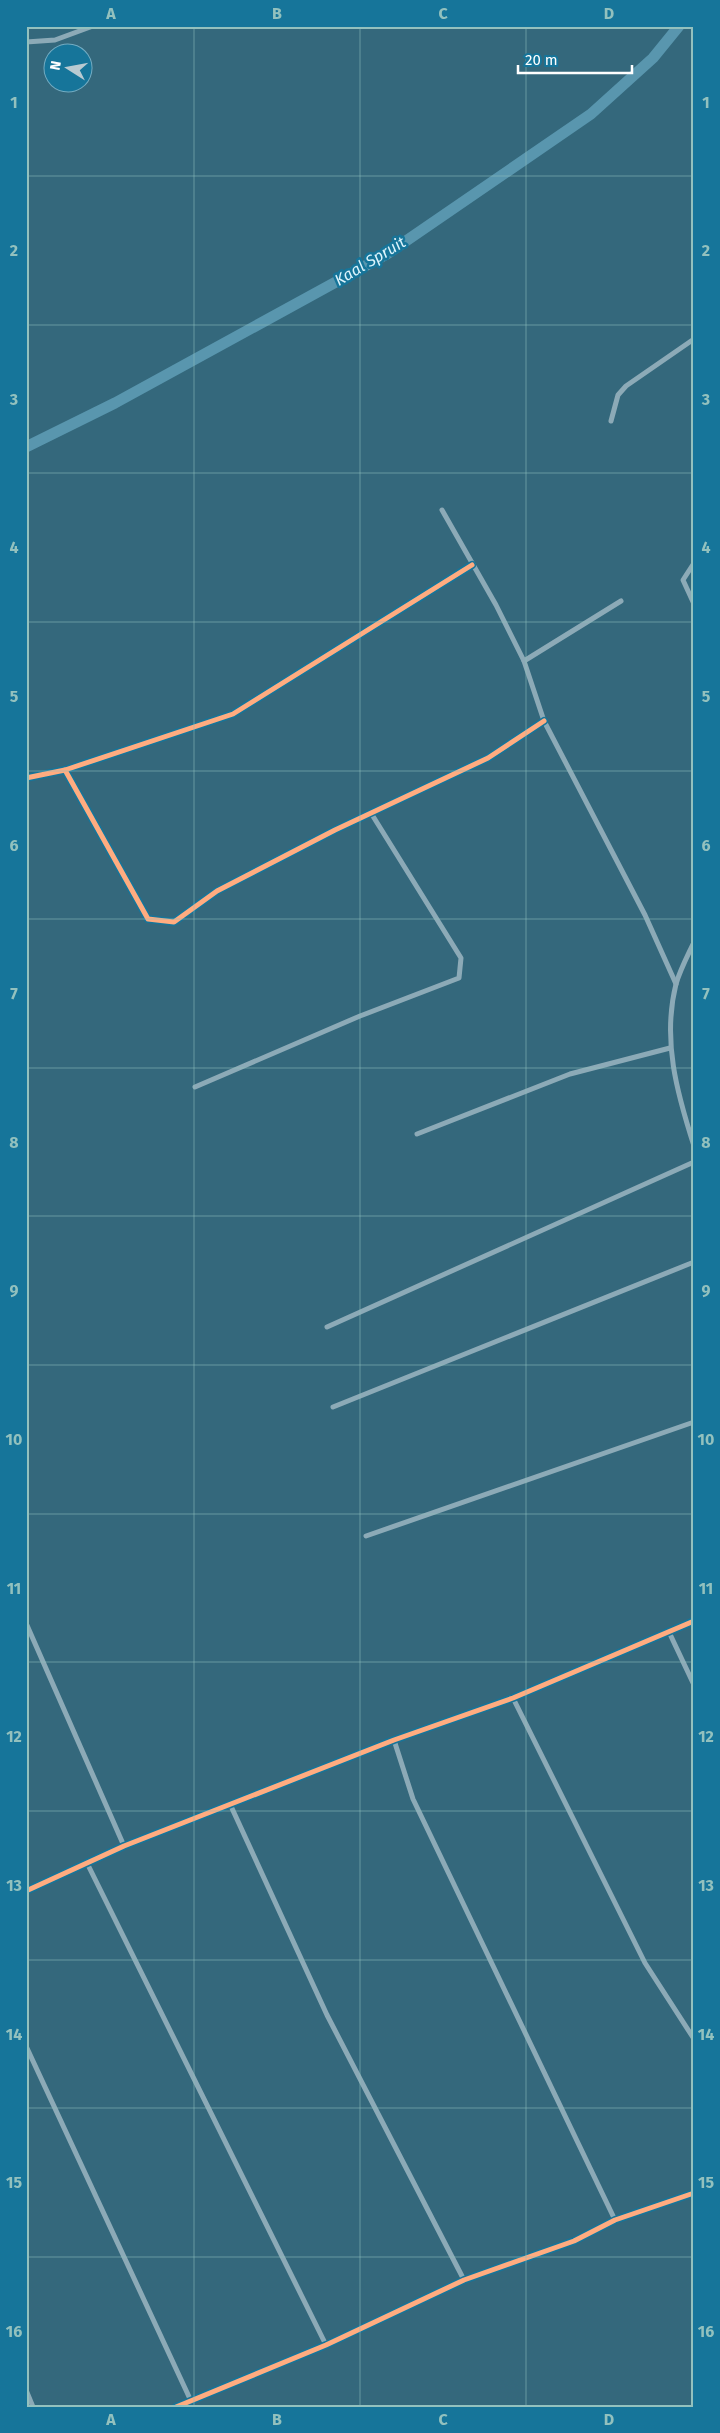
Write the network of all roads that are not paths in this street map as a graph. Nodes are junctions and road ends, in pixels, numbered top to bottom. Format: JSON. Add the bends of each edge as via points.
{"nodes":[{"id":1,"x":93,"y":26,"type":"edge"},
{"id":2,"x":26,"y":42,"type":"edge"},
{"id":3,"x":694,"y":339,"type":"edge"},
{"id":4,"x":611,"y":421,"type":"dead end"},
{"id":5,"x":442,"y":510,"type":"dead end"},
{"id":6,"x":694,"y":563,"type":"edge"},
{"id":7,"x":472,"y":565,"type":"junction"},
{"id":8,"x":621,"y":600,"type":"dead end"},
{"id":9,"x":694,"y":604,"type":"edge"},
{"id":10,"x":524,"y":662,"type":"junction"},
{"id":11,"x":544,"y":721,"type":"junction"},
{"id":12,"x":65,"y":770,"type":"junction"},
{"id":13,"x":26,"y":778,"type":"edge"},
{"id":14,"x":371,"y":813,"type":"junction"},
{"id":15,"x":694,"y":942,"type":"edge"},
{"id":16,"x":676,"y":984,"type":"junction"},
{"id":17,"x":670,"y":1048,"type":"junction"},
{"id":18,"x":195,"y":1086,"type":"dead end"},
{"id":19,"x":417,"y":1134,"type":"dead end"},
{"id":20,"x":694,"y":1146,"type":"edge"},
{"id":21,"x":694,"y":1162,"type":"edge"},
{"id":22,"x":694,"y":1262,"type":"edge"},
{"id":23,"x":327,"y":1327,"type":"dead end"},
{"id":24,"x":333,"y":1407,"type":"dead end"},
{"id":25,"x":694,"y":1422,"type":"edge"},
{"id":26,"x":366,"y":1536,"type":"dead end"},
{"id":27,"x":694,"y":1621,"type":"edge"},
{"id":28,"x":26,"y":1623,"type":"edge"},
{"id":29,"x":669,"y":1632,"type":"junction"},
{"id":30,"x":694,"y":1685,"type":"edge"},
{"id":31,"x":513,"y":1698,"type":"junction"},
{"id":32,"x":394,"y":1740,"type":"junction"},
{"id":33,"x":230,"y":1804,"type":"junction"},
{"id":34,"x":124,"y":1846,"type":"junction"},
{"id":35,"x":87,"y":1863,"type":"junction"},
{"id":36,"x":26,"y":1891,"type":"edge"},
{"id":37,"x":694,"y":2038,"type":"edge"},
{"id":38,"x":26,"y":2046,"type":"edge"},
{"id":39,"x":694,"y":2193,"type":"edge"},
{"id":40,"x":615,"y":2220,"type":"junction"},
{"id":41,"x":464,"y":2280,"type":"junction"},
{"id":42,"x":326,"y":2345,"type":"junction"},
{"id":43,"x":26,"y":2390,"type":"edge"},
{"id":44,"x":191,"y":2401,"type":"junction"},
{"id":45,"x":33,"y":2407,"type":"edge"},
{"id":46,"x":176,"y":2407,"type":"edge"}],
"edges":[{"from":1,"to":2,"type":"street","via":[[55,40]]},
{"from":3,"to":4,"type":"street","via":[[626,386],[618,395]]},
{"from":5,"to":7,"type":"street"},
{"from":6,"to":9,"type":"street","via":[[683,580]]},
{"from":7,"to":10,"type":"street"},
{"from":7,"to":12,"type":"street","via":[[233,714]]},
{"from":8,"to":10,"type":"street"},
{"from":10,"to":11,"type":"street"},
{"from":11,"to":14,"type":"street","via":[[488,758]]},
{"from":11,"to":16,"type":"street","via":[[645,916]]},
{"from":12,"to":13,"type":"street"},
{"from":12,"to":14,"type":"street","via":[[148,919],[174,922],[217,891]]},
{"from":14,"to":18,"type":"street","via":[[461,958],[458,978]]},
{"from":15,"to":16,"type":"street"},
{"from":16,"to":17,"type":"street"},
{"from":17,"to":19,"type":"street","via":[[570,1074]]},
{"from":17,"to":20,"type":"street","via":[[675,1080]]},
{"from":21,"to":23,"type":"street"},
{"from":22,"to":24,"type":"street"},
{"from":25,"to":26,"type":"street"},
{"from":27,"to":29,"type":"street"},
{"from":28,"to":34,"type":"street"},
{"from":29,"to":30,"type":"street"},
{"from":29,"to":31,"type":"street"},
{"from":31,"to":32,"type":"street"},
{"from":31,"to":37,"type":"street","via":[[645,1963]]},
{"from":32,"to":33,"type":"street"},
{"from":32,"to":40,"type":"street","via":[[413,1799]]},
{"from":33,"to":34,"type":"street"},
{"from":33,"to":41,"type":"street","via":[[327,2015]]},
{"from":34,"to":35,"type":"street"},
{"from":35,"to":36,"type":"street"},
{"from":35,"to":42,"type":"street"},
{"from":38,"to":44,"type":"street"},
{"from":39,"to":40,"type":"street"},
{"from":40,"to":41,"type":"street","via":[[574,2241]]},
{"from":41,"to":42,"type":"street"},
{"from":42,"to":44,"type":"street"},
{"from":43,"to":45,"type":"street"},
{"from":44,"to":46,"type":"street"}]}
